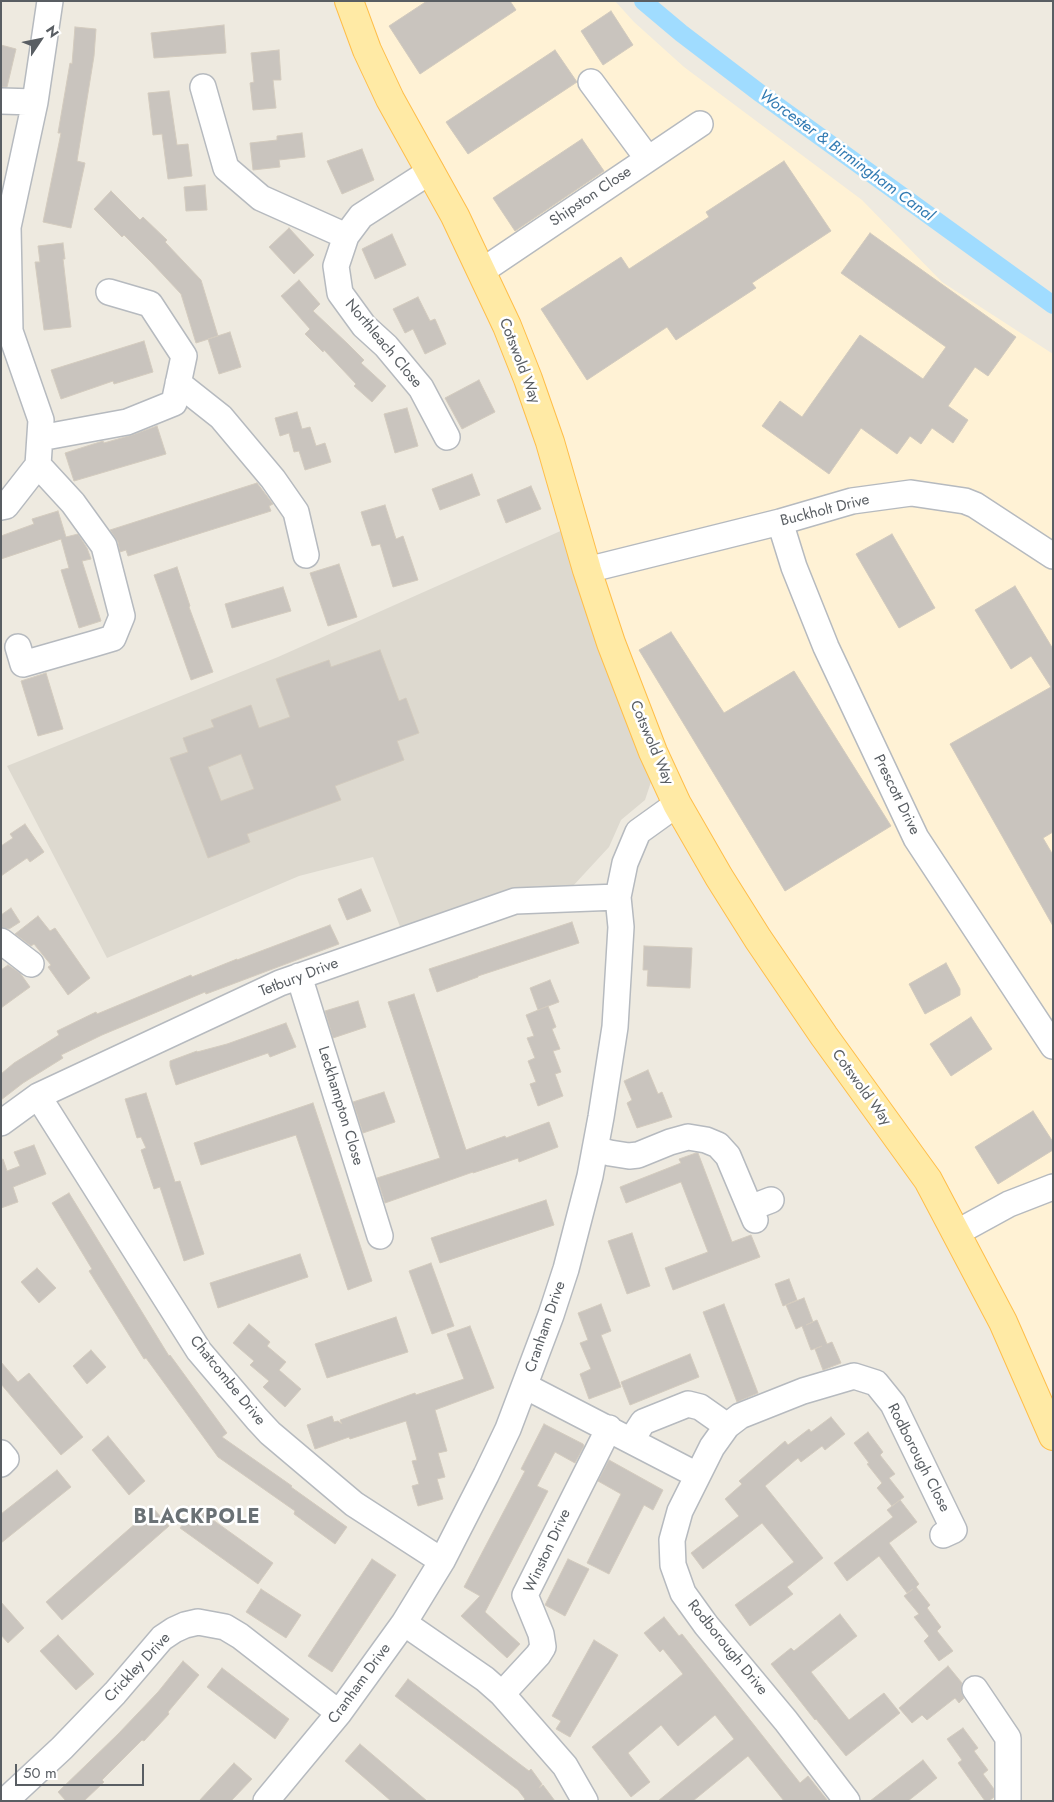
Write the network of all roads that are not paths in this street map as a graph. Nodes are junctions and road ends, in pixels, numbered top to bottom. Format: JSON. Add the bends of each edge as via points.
{"nodes":[{"id":1,"x":50,"y":1,"type":"edge"},
{"id":2,"x":349,"y":1,"type":"edge"},
{"id":3,"x":591,"y":82,"type":"dead end"},
{"id":4,"x":203,"y":87,"type":"dead end"},
{"id":5,"x":1,"y":101,"type":"edge"},
{"id":6,"x":35,"y":102,"type":"junction"},
{"id":7,"x":700,"y":124,"type":"dead end"},
{"id":8,"x":648,"y":159,"type":"junction"},
{"id":9,"x":431,"y":172,"type":"junction"},
{"id":10,"x":346,"y":236,"type":"junction"},
{"id":11,"x":5,"y":247,"type":"edge"},
{"id":12,"x":482,"y":271,"type":"junction"},
{"id":13,"x":109,"y":292,"type":"dead end"},
{"id":14,"x":178,"y":383,"type":"junction"},
{"id":15,"x":448,"y":437,"type":"dead end"},
{"id":16,"x":40,"y":438,"type":"junction"},
{"id":17,"x":38,"y":465,"type":"junction"},
{"id":18,"x":1,"y":508,"type":"edge"},
{"id":19,"x":780,"y":522,"type":"junction"},
{"id":20,"x":306,"y":555,"type":"dead end"},
{"id":21,"x":1053,"y":556,"type":"edge"},
{"id":22,"x":587,"y":570,"type":"junction"},
{"id":23,"x":18,"y":647,"type":"dead end"},
{"id":24,"x":677,"y":804,"type":"junction"},
{"id":25,"x":618,"y":897,"type":"junction"},
{"id":26,"x":1,"y":941,"type":"edge"},
{"id":27,"x":31,"y":964,"type":"dead end"},
{"id":28,"x":299,"y":976,"type":"junction"},
{"id":29,"x":1053,"y":1046,"type":"edge"},
{"id":30,"x":38,"y":1096,"type":"junction"},
{"id":31,"x":1,"y":1123,"type":"edge"},
{"id":32,"x":595,"y":1149,"type":"junction"},
{"id":33,"x":1053,"y":1187,"type":"edge"},
{"id":34,"x":759,"y":1209,"type":"dead end"},
{"id":35,"x":956,"y":1233,"type":"junction"},
{"id":36,"x":380,"y":1236,"type":"dead end"},
{"id":37,"x":526,"y":1386,"type":"junction"},
{"id":38,"x":727,"y":1426,"type":"junction"},
{"id":39,"x":609,"y":1428,"type":"junction"},
{"id":40,"x":1053,"y":1436,"type":"edge"},
{"id":41,"x":632,"y":1440,"type":"junction"},
{"id":42,"x":1,"y":1453,"type":"edge"},
{"id":43,"x":1,"y":1464,"type":"edge"},
{"id":44,"x":697,"y":1475,"type":"junction"},
{"id":45,"x":943,"y":1535,"type":"dead end"},
{"id":46,"x":442,"y":1560,"type":"junction"},
{"id":47,"x":404,"y":1623,"type":"junction"},
{"id":48,"x":975,"y":1689,"type":"dead end"},
{"id":49,"x":502,"y":1694,"type":"junction"},
{"id":50,"x":339,"y":1713,"type":"junction"},
{"id":51,"x":5,"y":1801,"type":"edge"},
{"id":52,"x":266,"y":1801,"type":"edge"},
{"id":53,"x":585,"y":1801,"type":"edge"},
{"id":54,"x":847,"y":1801,"type":"edge"},
{"id":55,"x":1008,"y":1801,"type":"edge"}],
"edges":[{"from":1,"to":6,"type":"street"},
{"from":2,"to":9,"type":"main road","name":"Cotswold Way","via":[[390,99]]},
{"from":3,"to":8,"type":"street"},
{"from":4,"to":10,"type":"street","via":[[226,168],[261,198]]},
{"from":5,"to":6,"type":"street"},
{"from":6,"to":11,"type":"street"},
{"from":7,"to":8,"type":"street","name":"Shipston Close"},
{"from":8,"to":12,"type":"street","name":"Shipston Close"},
{"from":9,"to":10,"type":"street","name":"Northleach Close","via":[[361,216]]},
{"from":9,"to":12,"type":"main road","name":"Cotswold Way"},
{"from":10,"to":15,"type":"street","name":"Northleach Close","via":[[336,266],[340,293],[364,326],[386,346],[421,388]]},
{"from":11,"to":16,"type":"street","via":[[10,331],[41,420]]},
{"from":12,"to":22,"type":"main road","name":"Cotswold Way","via":[[528,379]]},
{"from":13,"to":14,"type":"street","via":[[150,304],[184,356]]},
{"from":14,"to":16,"type":"street","via":[[174,403],[127,422]]},
{"from":14,"to":20,"type":"street","via":[[221,417],[273,479],[296,512]]},
{"from":16,"to":17,"type":"street"},
{"from":17,"to":18,"type":"street"},
{"from":17,"to":23,"type":"street","via":[[73,503],[104,546],[122,616],[113,638],[93,644],[23,664]]},
{"from":19,"to":21,"type":"street","name":"Buckholt Drive","via":[[852,501],[911,493],[976,505]]},
{"from":19,"to":22,"type":"street","name":"Buckholt Drive"},
{"from":19,"to":29,"type":"street","name":"Prescott Drive","via":[[826,647],[916,838]]},
{"from":22,"to":24,"type":"main road","name":"Cotswold Way","via":[[653,752]]},
{"from":24,"to":25,"type":"street","name":"Cranham Drive","via":[[638,832],[625,863]]},
{"from":24,"to":35,"type":"main road","name":"Cotswold Way","via":[[758,939],[928,1180]]},
{"from":25,"to":28,"type":"street","name":"Tetbury Drive","via":[[514,901]]},
{"from":25,"to":32,"type":"street","name":"Cranham Drive","via":[[621,927],[615,1027]]},
{"from":26,"to":27,"type":"street"},
{"from":28,"to":30,"type":"street","name":"Tetbury Drive"},
{"from":28,"to":36,"type":"street","name":"Leckhampton Close"},
{"from":30,"to":31,"type":"street","name":"Tetbury Drive"},
{"from":30,"to":46,"type":"street","name":"Chatcombe Drive","via":[[199,1351],[257,1419],[354,1504]]},
{"from":32,"to":34,"type":"street","via":[[629,1156],[688,1137],[706,1140],[718,1145],[728,1156]]},
{"from":32,"to":37,"type":"street","name":"Cranham Drive","via":[[566,1270]]},
{"from":33,"to":35,"type":"street","via":[[1008,1204]]},
{"from":35,"to":40,"type":"main road","name":"Cotswold Way","via":[[1003,1322]]},
{"from":37,"to":39,"type":"street"},
{"from":37,"to":46,"type":"street","name":"Cranham Drive","via":[[486,1475]]},
{"from":38,"to":41,"type":"street","via":[[700,1407],[688,1404],[643,1422]]},
{"from":38,"to":44,"type":"street","name":"Rodborough Close"},
{"from":38,"to":45,"type":"street","name":"Rodborough Close","via":[[740,1416],[803,1391],[854,1376],[876,1383],[893,1404],[954,1530]]},
{"from":39,"to":41,"type":"street"},
{"from":39,"to":49,"type":"street","name":"Winston Drive","via":[[525,1595],[543,1647]]},
{"from":41,"to":44,"type":"street"},
{"from":42,"to":43,"type":"street","via":[[6,1459]]},
{"from":44,"to":54,"type":"street","name":"Rodborough Drive","via":[[680,1512],[672,1540],[673,1566],[683,1593]]},
{"from":46,"to":47,"type":"street","name":"Cranham Drive"},
{"from":47,"to":49,"type":"street"},
{"from":47,"to":50,"type":"street","name":"Cranham Drive"},
{"from":48,"to":55,"type":"street","via":[[1008,1738]]},
{"from":49,"to":53,"type":"street","via":[[564,1766]]},
{"from":50,"to":51,"type":"street","name":"Crickley Drive","via":[[225,1627],[198,1622],[185,1625],[162,1638],[115,1694]]},
{"from":50,"to":52,"type":"street","name":"Cranham Drive"}]}
